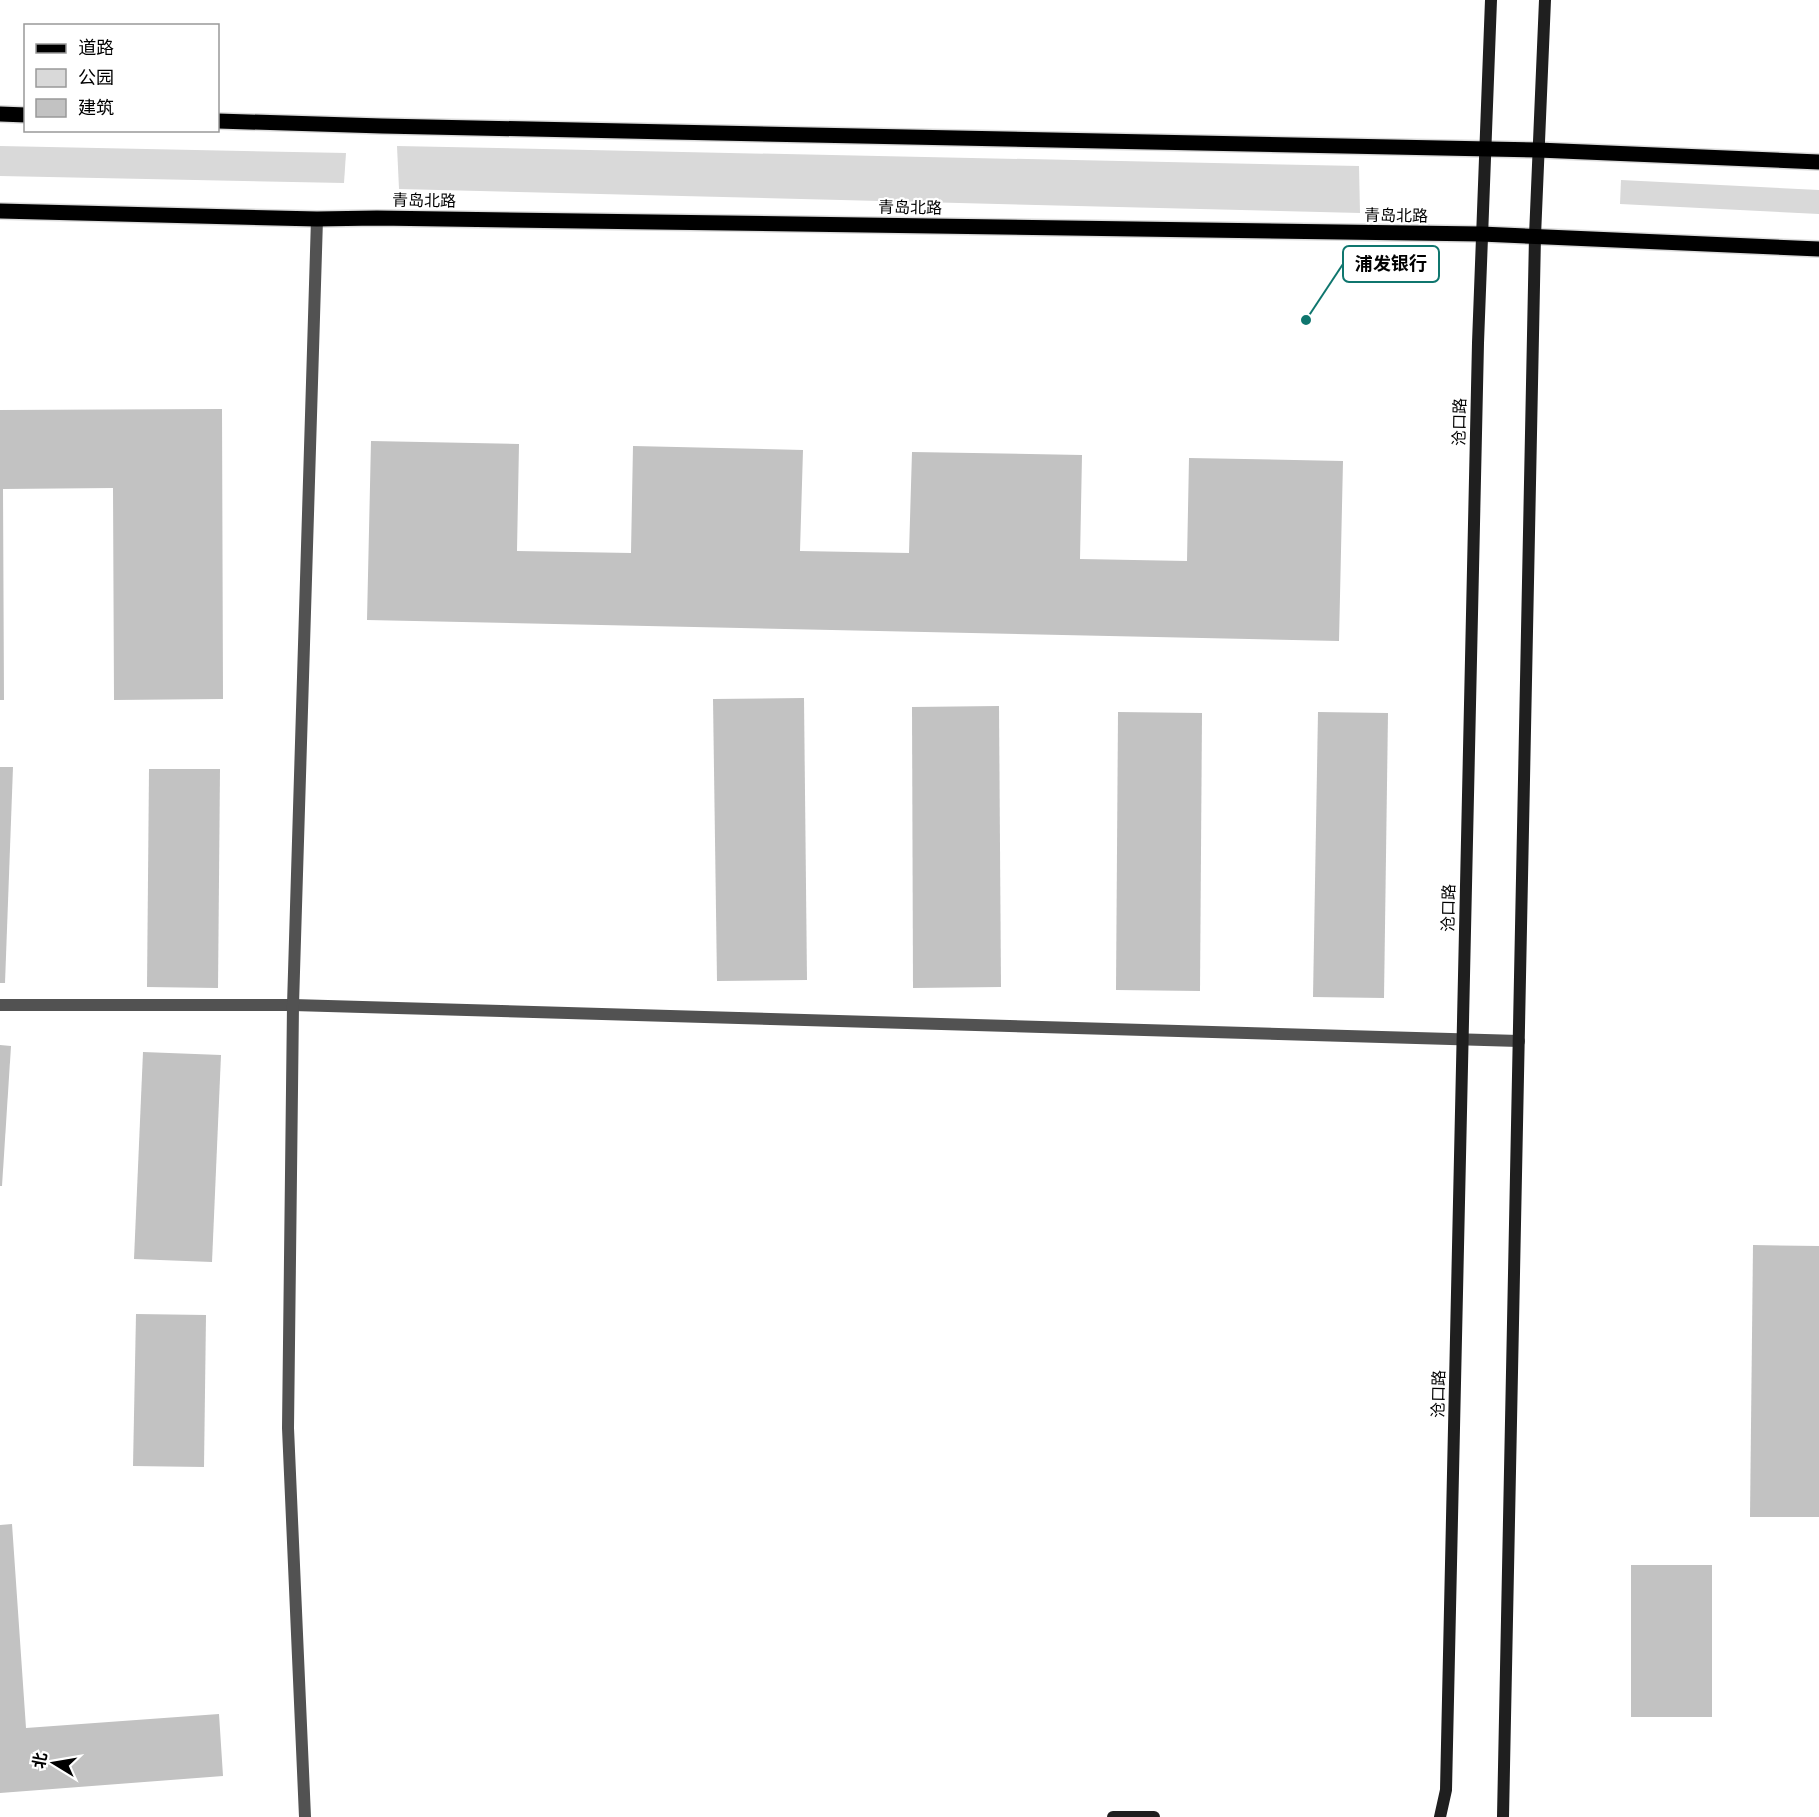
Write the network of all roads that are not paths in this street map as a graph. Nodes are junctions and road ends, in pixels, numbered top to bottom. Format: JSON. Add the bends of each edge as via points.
{"nodes":[{"id":1,"x":1491,"y":0,"type":"edge"},
{"id":2,"x":1545,"y":0,"type":"edge"},
{"id":3,"x":0,"y":114,"type":"edge"},
{"id":4,"x":24,"y":115,"type":"edge"},
{"id":5,"x":219,"y":121,"type":"edge"},
{"id":6,"x":1485,"y":149,"type":"junction"},
{"id":7,"x":1538,"y":150,"type":"junction"},
{"id":8,"x":1819,"y":162,"type":"edge"},
{"id":9,"x":0,"y":211,"type":"edge"},
{"id":10,"x":316,"y":219,"type":"junction"},
{"id":11,"x":1481,"y":234,"type":"junction"},
{"id":12,"x":1535,"y":236,"type":"junction"},
{"id":13,"x":1819,"y":249,"type":"edge"},
{"id":14,"x":0,"y":1005,"type":"edge"},
{"id":15,"x":293,"y":1005,"type":"junction"},
{"id":16,"x":1462,"y":1040,"type":"junction"},
{"id":17,"x":1519,"y":1041,"type":"junction"},
{"id":18,"x":305,"y":1817,"type":"edge"},
{"id":19,"x":1113,"y":1817,"type":"edge"},
{"id":20,"x":1154,"y":1817,"type":"edge"},
{"id":21,"x":1440,"y":1817,"type":"edge"},
{"id":22,"x":1503,"y":1817,"type":"edge"}],
"edges":[{"from":1,"to":6,"type":"main road","name":"沧口路"},
{"from":2,"to":7,"type":"main road"},
{"from":3,"to":4,"type":"main road"},
{"from":5,"to":6,"type":"main road"},
{"from":6,"to":7,"type":"main road"},
{"from":6,"to":11,"type":"main road","name":"沧口路"},
{"from":7,"to":8,"type":"main road"},
{"from":7,"to":12,"type":"main road"},
{"from":9,"to":10,"type":"main road","name":"青岛北路"},
{"from":10,"to":11,"type":"main road","name":"青岛北路"},
{"from":10,"to":15,"type":"street"},
{"from":11,"to":12,"type":"main road","name":"青岛北路"},
{"from":11,"to":16,"type":"main road","name":"沧口路"},
{"from":12,"to":13,"type":"main road","name":"青岛北路"},
{"from":12,"to":17,"type":"main road"},
{"from":14,"to":15,"type":"street"},
{"from":15,"to":16,"type":"street"},
{"from":15,"to":18,"type":"street","via":[[288,1428]]},
{"from":16,"to":17,"type":"street"},
{"from":16,"to":21,"type":"main road","name":"沧口路","via":[[1446,1790]]},
{"from":17,"to":22,"type":"main road"},
{"from":19,"to":20,"type":"main road"}]}
